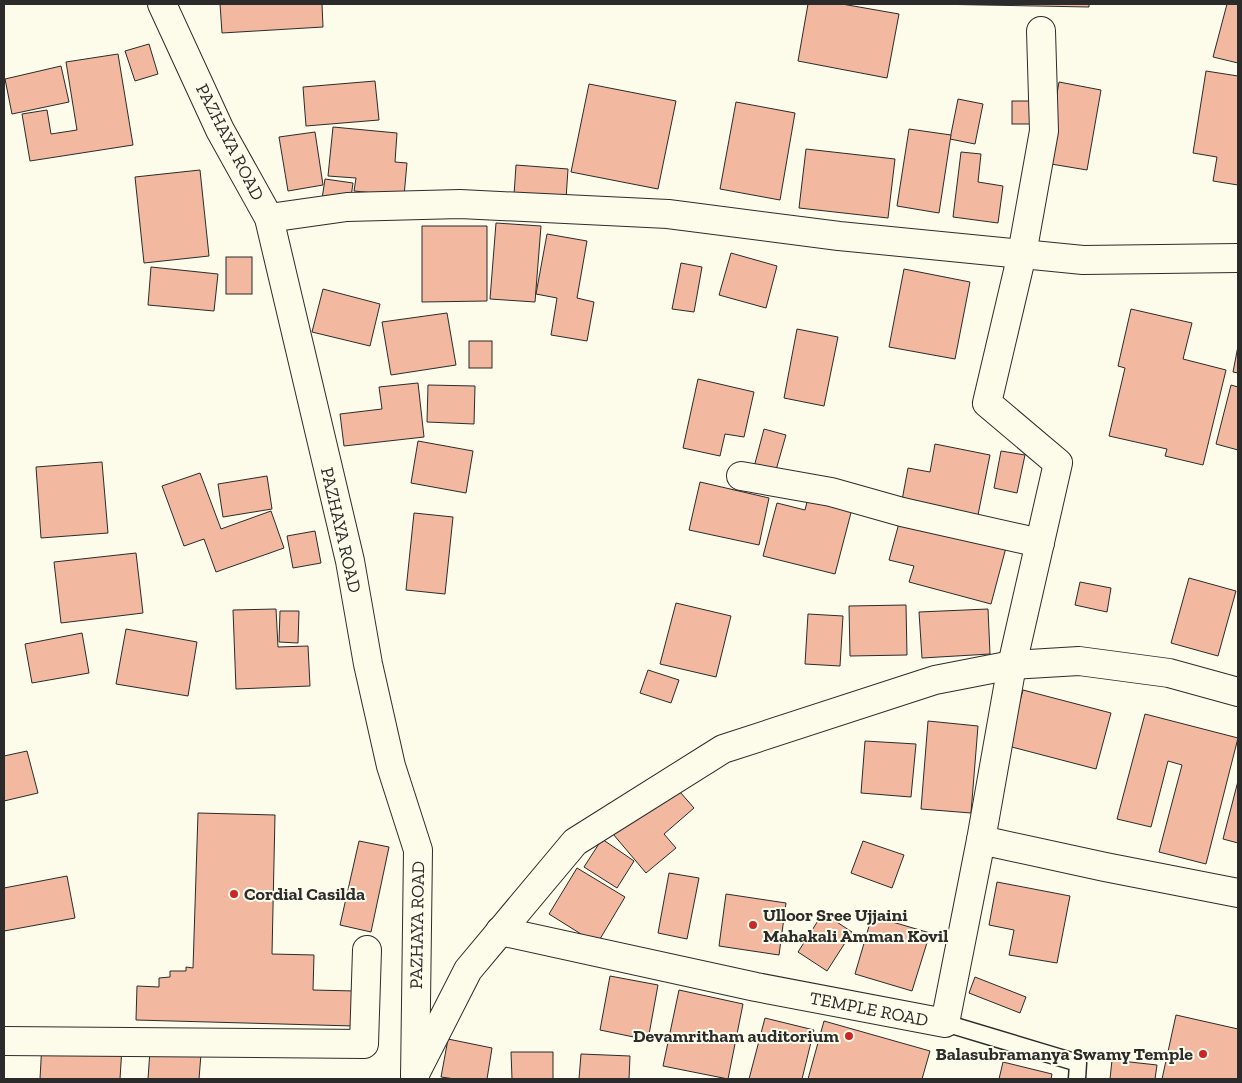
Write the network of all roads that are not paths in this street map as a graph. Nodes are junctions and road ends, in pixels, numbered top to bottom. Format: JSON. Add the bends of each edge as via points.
{"nodes":[{"id":1,"x":162,"y":4,"type":"edge"},
{"id":2,"x":1041,"y":31,"type":"dead end"},
{"id":3,"x":269,"y":218,"type":"junction"},
{"id":4,"x":1022,"y":254,"type":"junction"},
{"id":5,"x":1238,"y":258,"type":"edge"},
{"id":6,"x":741,"y":476,"type":"dead end"},
{"id":7,"x":1040,"y":543,"type":"junction"},
{"id":8,"x":1012,"y":665,"type":"junction"},
{"id":9,"x":1238,"y":692,"type":"edge"},
{"id":10,"x":982,"y":840,"type":"junction"},
{"id":11,"x":1238,"y":893,"type":"edge"},
{"id":12,"x":500,"y":931,"type":"junction"},
{"id":13,"x":367,"y":950,"type":"dead end"},
{"id":14,"x":945,"y":1023,"type":"junction"},
{"id":15,"x":4,"y":1041,"type":"edge"},
{"id":16,"x":415,"y":1076,"type":"edge"},
{"id":17,"x":1077,"y":1079,"type":"edge"}],
"edges":[{"from":1,"to":3,"type":"street","name":"PAZHAYA ROAD","via":[[220,130]]},
{"from":2,"to":4,"type":"street","via":[[1044,130]]},
{"from":3,"to":4,"type":"street","via":[[347,207],[460,204],[668,214],[839,236]]},
{"from":3,"to":16,"type":"street","name":"PAZHAYA ROAD","via":[[350,561],[368,664],[392,766],[418,850]]},
{"from":4,"to":5,"type":"street","via":[[1083,260]]},
{"from":4,"to":7,"type":"street","name":"TEMPLE ROAD","via":[[987,403],[1058,463]]},
{"from":6,"to":7,"type":"street","via":[[831,492],[902,512]]},
{"from":7,"to":8,"type":"street","name":"TEMPLE ROAD"},
{"from":8,"to":9,"type":"street","via":[[1079,660],[1169,673]]},
{"from":8,"to":10,"type":"street","name":"TEMPLE ROAD"},
{"from":8,"to":12,"type":"street","via":[[935,680],[723,749],[576,842]]},
{"from":10,"to":11,"type":"street"},
{"from":10,"to":14,"type":"street","name":"TEMPLE ROAD"},
{"from":12,"to":14,"type":"street","name":"TEMPLE ROAD","via":[[756,987]]},
{"from":12,"to":16,"type":"street","via":[[468,970]]},
{"from":13,"to":15,"type":"street","via":[[364,1044]]},
{"from":14,"to":17,"type":"lane","via":[[1078,1063]]}]}
